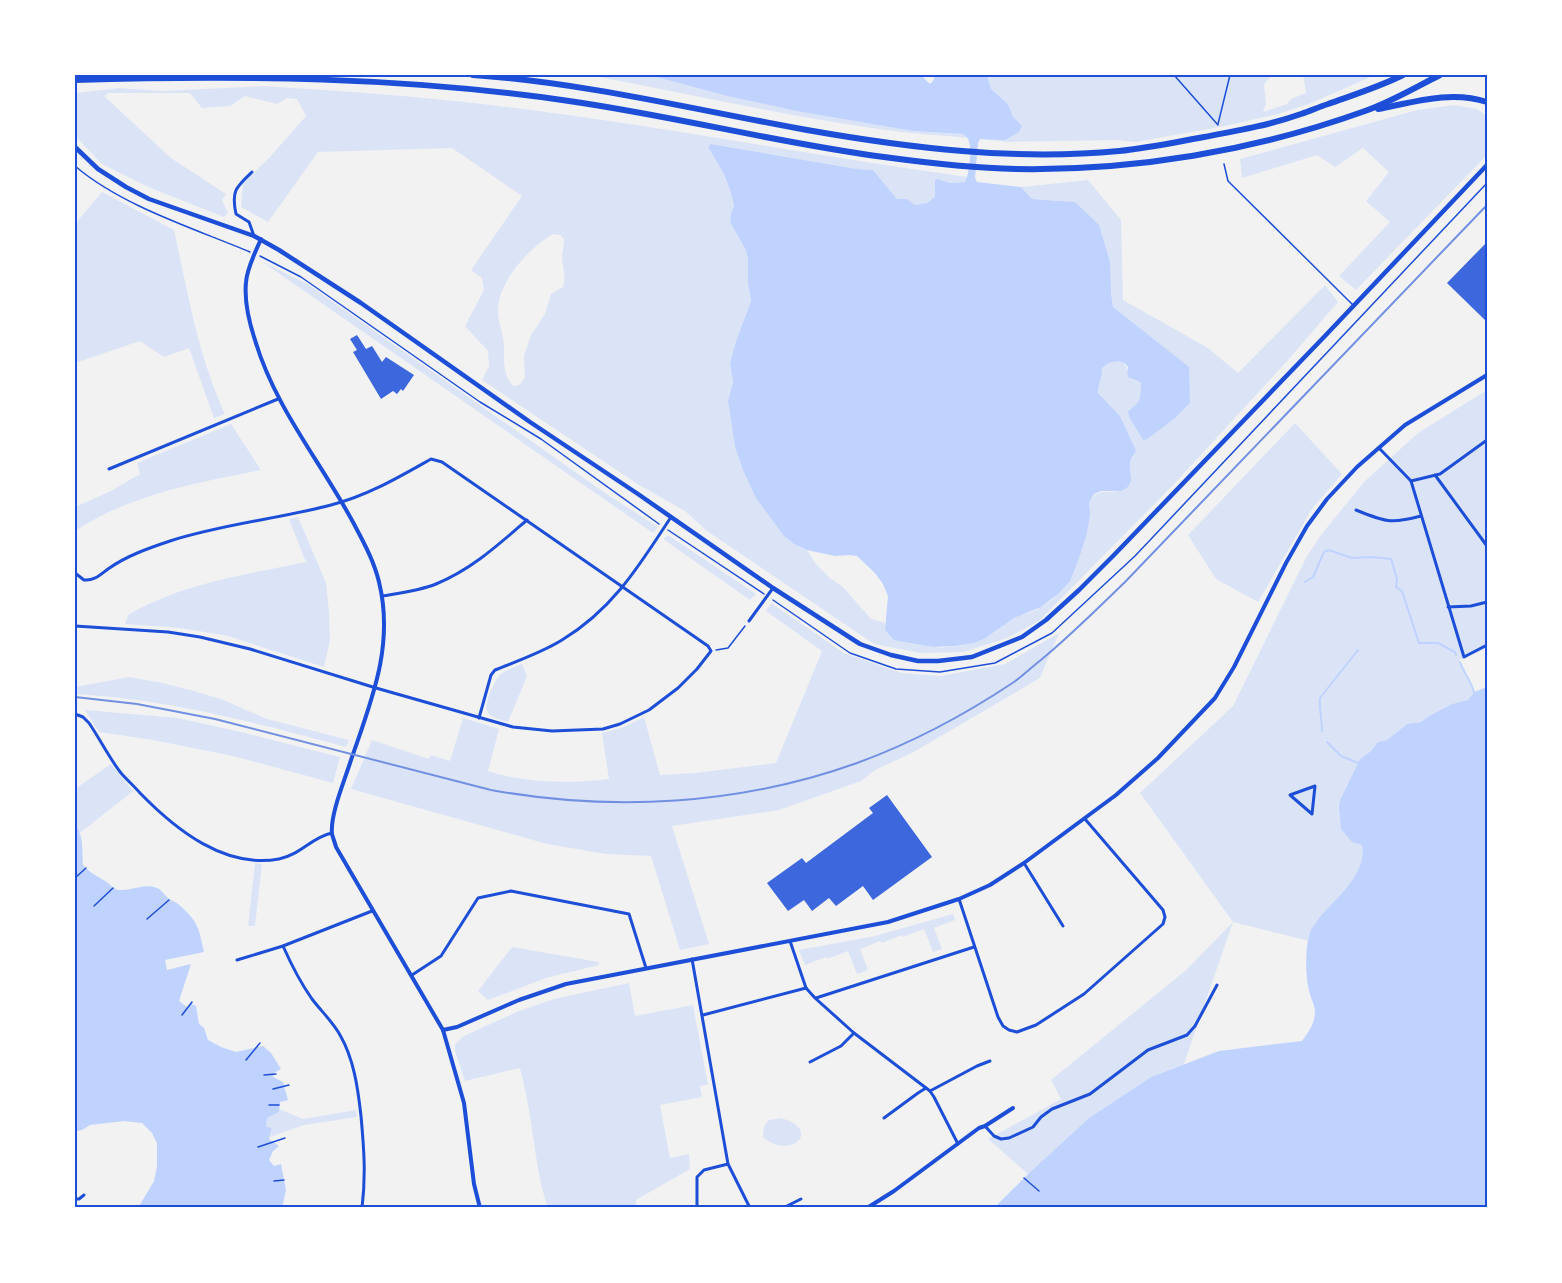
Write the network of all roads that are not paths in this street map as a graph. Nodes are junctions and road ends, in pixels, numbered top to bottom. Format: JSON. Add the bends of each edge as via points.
{"nodes":[{"id":1,"x":473,"y":75,"type":"edge"},
{"id":2,"x":1174,"y":75,"type":"edge"},
{"id":3,"x":1230,"y":75,"type":"edge"},
{"id":4,"x":1403,"y":75,"type":"edge"},
{"id":5,"x":1440,"y":75,"type":"edge"},
{"id":6,"x":75,"y":80,"type":"edge"},
{"id":7,"x":1487,"y":102,"type":"edge"},
{"id":8,"x":1369,"y":110,"type":"junction"},
{"id":9,"x":75,"y":147,"type":"edge"},
{"id":10,"x":1224,"y":164,"type":"dead end"},
{"id":11,"x":1487,"y":165,"type":"edge"},
{"id":12,"x":252,"y":172,"type":"dead end"},
{"id":13,"x":254,"y":236,"type":"junction"},
{"id":14,"x":261,"y":239,"type":"junction"},
{"id":15,"x":1354,"y":306,"type":"junction"},
{"id":16,"x":1487,"y":375,"type":"edge"},
{"id":17,"x":278,"y":399,"type":"junction"},
{"id":18,"x":1486,"y":441,"type":"edge"},
{"id":19,"x":1379,"y":448,"type":"junction"},
{"id":20,"x":109,"y":470,"type":"dead end"},
{"id":21,"x":1435,"y":475,"type":"junction"},
{"id":22,"x":1411,"y":481,"type":"junction"},
{"id":23,"x":342,"y":501,"type":"junction"},
{"id":24,"x":1356,"y":510,"type":"dead end"},
{"id":25,"x":1422,"y":516,"type":"junction"},
{"id":26,"x":671,"y":517,"type":"junction"},
{"id":27,"x":527,"y":520,"type":"junction"},
{"id":28,"x":1487,"y":546,"type":"edge"},
{"id":29,"x":75,"y":573,"type":"edge"},
{"id":30,"x":623,"y":587,"type":"junction"},
{"id":31,"x":773,"y":588,"type":"junction"},
{"id":32,"x":382,"y":596,"type":"junction"},
{"id":33,"x":1487,"y":602,"type":"edge"},
{"id":34,"x":1448,"y":607,"type":"junction"},
{"id":35,"x":749,"y":621,"type":"road end"},
{"id":36,"x":75,"y":626,"type":"edge"},
{"id":37,"x":1487,"y":645,"type":"edge"},
{"id":38,"x":376,"y":688,"type":"junction"},
{"id":39,"x":75,"y":714,"type":"edge"},
{"id":40,"x":479,"y":718,"type":"junction"},
{"id":41,"x":1290,"y":795,"type":"joint"},
{"id":42,"x":1085,"y":819,"type":"junction"},
{"id":43,"x":332,"y":833,"type":"junction"},
{"id":44,"x":1024,"y":863,"type":"junction"},
{"id":45,"x":959,"y":900,"type":"junction"},
{"id":46,"x":372,"y":911,"type":"junction"},
{"id":47,"x":1063,"y":926,"type":"dead end"},
{"id":48,"x":790,"y":941,"type":"junction"},
{"id":49,"x":283,"y":946,"type":"junction"},
{"id":50,"x":974,"y":947,"type":"junction"},
{"id":51,"x":692,"y":959,"type":"junction"},
{"id":52,"x":237,"y":960,"type":"dead end"},
{"id":53,"x":646,"y":968,"type":"junction"},
{"id":54,"x":412,"y":975,"type":"junction"},
{"id":55,"x":1217,"y":984,"type":"dead end"},
{"id":56,"x":806,"y":988,"type":"junction"},
{"id":57,"x":815,"y":998,"type":"junction"},
{"id":58,"x":703,"y":1015,"type":"junction"},
{"id":59,"x":443,"y":1030,"type":"junction"},
{"id":60,"x":854,"y":1033,"type":"junction"},
{"id":61,"x":990,"y":1061,"type":"dead end"},
{"id":62,"x":810,"y":1062,"type":"dead end"},
{"id":63,"x":928,"y":1090,"type":"junction"},
{"id":64,"x":1013,"y":1107,"type":"dead end"},
{"id":65,"x":884,"y":1118,"type":"dead end"},
{"id":66,"x":985,"y":1126,"type":"junction"},
{"id":67,"x":958,"y":1144,"type":"junction"},
{"id":68,"x":728,"y":1164,"type":"junction"},
{"id":69,"x":84,"y":1195,"type":"dead end"},
{"id":70,"x":75,"y":1199,"type":"edge"},
{"id":71,"x":801,"y":1199,"type":"dead end"},
{"id":72,"x":362,"y":1208,"type":"edge"},
{"id":73,"x":480,"y":1208,"type":"edge"},
{"id":74,"x":697,"y":1208,"type":"edge"},
{"id":75,"x":750,"y":1208,"type":"edge"},
{"id":76,"x":783,"y":1208,"type":"edge"},
{"id":77,"x":867,"y":1208,"type":"edge"}],
"edges":[{"from":1,"to":4,"type":"highway","via":[[573,86],[884,142],[1017,154],[1119,151],[1244,130],[1300,115]]},
{"from":2,"to":3,"type":"lane","via":[[1218,125]]},
{"from":5,"to":8,"type":"highway"},
{"from":6,"to":8,"type":"highway","via":[[293,78],[480,90],[582,103],[882,157],[1018,169],[1167,159],[1246,146]]},
{"from":7,"to":8,"type":"highway","via":[[1450,96]]},
{"from":9,"to":13,"type":"main road","via":[[98,169],[141,195]]},
{"from":10,"to":15,"type":"lane","via":[[1228,181]]},
{"from":11,"to":15,"type":"main road"},
{"from":12,"to":13,"type":"street","via":[[235,191],[233,201],[236,213],[249,222]]},
{"from":13,"to":14,"type":"main road"},
{"from":14,"to":17,"type":"street","via":[[246,281],[246,303],[259,354]]},
{"from":14,"to":26,"type":"main road","via":[[361,303]]},
{"from":15,"to":31,"type":"main road","via":[[1079,590],[1022,637],[972,657],[918,661],[860,644]]},
{"from":16,"to":19,"type":"street","via":[[1405,425]]},
{"from":17,"to":20,"type":"street"},
{"from":17,"to":23,"type":"street"},
{"from":18,"to":21,"type":"street"},
{"from":19,"to":22,"type":"street"},
{"from":19,"to":42,"type":"street","via":[[1327,499],[1307,526],[1215,698],[1158,758]]},
{"from":21,"to":22,"type":"street"},
{"from":21,"to":28,"type":"street"},
{"from":22,"to":25,"type":"street"},
{"from":23,"to":27,"type":"street","via":[[386,485],[431,459],[442,462]]},
{"from":23,"to":29,"type":"street","via":[[172,541],[130,557],[94,579],[84,580]]},
{"from":23,"to":32,"type":"street","via":[[369,553]]},
{"from":24,"to":25,"type":"street","via":[[1392,522]]},
{"from":25,"to":34,"type":"street"},
{"from":26,"to":30,"type":"street"},
{"from":26,"to":31,"type":"main road"},
{"from":27,"to":30,"type":"street"},
{"from":27,"to":32,"type":"street","via":[[467,568],[436,584]]},
{"from":30,"to":40,"type":"street","via":[[602,611],[561,641],[495,670]]},
{"from":30,"to":40,"type":"street","via":[[711,651],[678,688],[649,710],[603,729],[552,731]]},
{"from":31,"to":35,"type":"street"},
{"from":32,"to":38,"type":"street","via":[[384,644]]},
{"from":33,"to":34,"type":"street"},
{"from":34,"to":37,"type":"street","via":[[1464,657]]},
{"from":36,"to":38,"type":"street","via":[[200,637]]},
{"from":38,"to":40,"type":"street"},
{"from":38,"to":43,"type":"street","via":[[339,796]]},
{"from":39,"to":43,"type":"street","via":[[89,723],[121,773],[169,820],[223,854],[250,860],[280,859],[299,852],[321,835]]},
{"from":41,"to":41,"type":"street","via":[[1315,786],[1312,814],[1297,801]]},
{"from":42,"to":44,"type":"street"},
{"from":42,"to":50,"type":"street","via":[[1163,910],[1163,924],[1083,994],[1036,1025],[1017,1032],[1003,1026],[998,1017]]},
{"from":43,"to":46,"type":"street"},
{"from":44,"to":45,"type":"street"},
{"from":44,"to":47,"type":"street"},
{"from":45,"to":48,"type":"street","via":[[888,922]]},
{"from":45,"to":50,"type":"street"},
{"from":46,"to":49,"type":"street"},
{"from":46,"to":54,"type":"street"},
{"from":48,"to":51,"type":"street"},
{"from":48,"to":56,"type":"street"},
{"from":49,"to":52,"type":"street"},
{"from":49,"to":72,"type":"street","via":[[296,975],[341,1036],[351,1059],[366,1158]]},
{"from":50,"to":57,"type":"street"},
{"from":51,"to":53,"type":"street"},
{"from":51,"to":58,"type":"street"},
{"from":53,"to":54,"type":"street","via":[[629,914],[511,891],[478,898],[441,956]]},
{"from":53,"to":59,"type":"street","via":[[566,984]]},
{"from":54,"to":59,"type":"street"},
{"from":55,"to":66,"type":"street","via":[[1187,1035],[1148,1050],[1090,1094],[1052,1109],[1034,1127],[1001,1139]]},
{"from":56,"to":57,"type":"street"},
{"from":56,"to":58,"type":"street"},
{"from":57,"to":60,"type":"street"},
{"from":58,"to":68,"type":"street"},
{"from":59,"to":73,"type":"street","via":[[464,1103]]},
{"from":60,"to":62,"type":"street","via":[[841,1046]]},
{"from":60,"to":63,"type":"street"},
{"from":61,"to":63,"type":"street"},
{"from":63,"to":65,"type":"street"},
{"from":63,"to":67,"type":"street"},
{"from":64,"to":66,"type":"street"},
{"from":66,"to":67,"type":"street"},
{"from":67,"to":77,"type":"street"},
{"from":68,"to":74,"type":"street","via":[[704,1170],[697,1177]]},
{"from":68,"to":75,"type":"street"},
{"from":69,"to":70,"type":"street"},
{"from":71,"to":76,"type":"street"}]}
